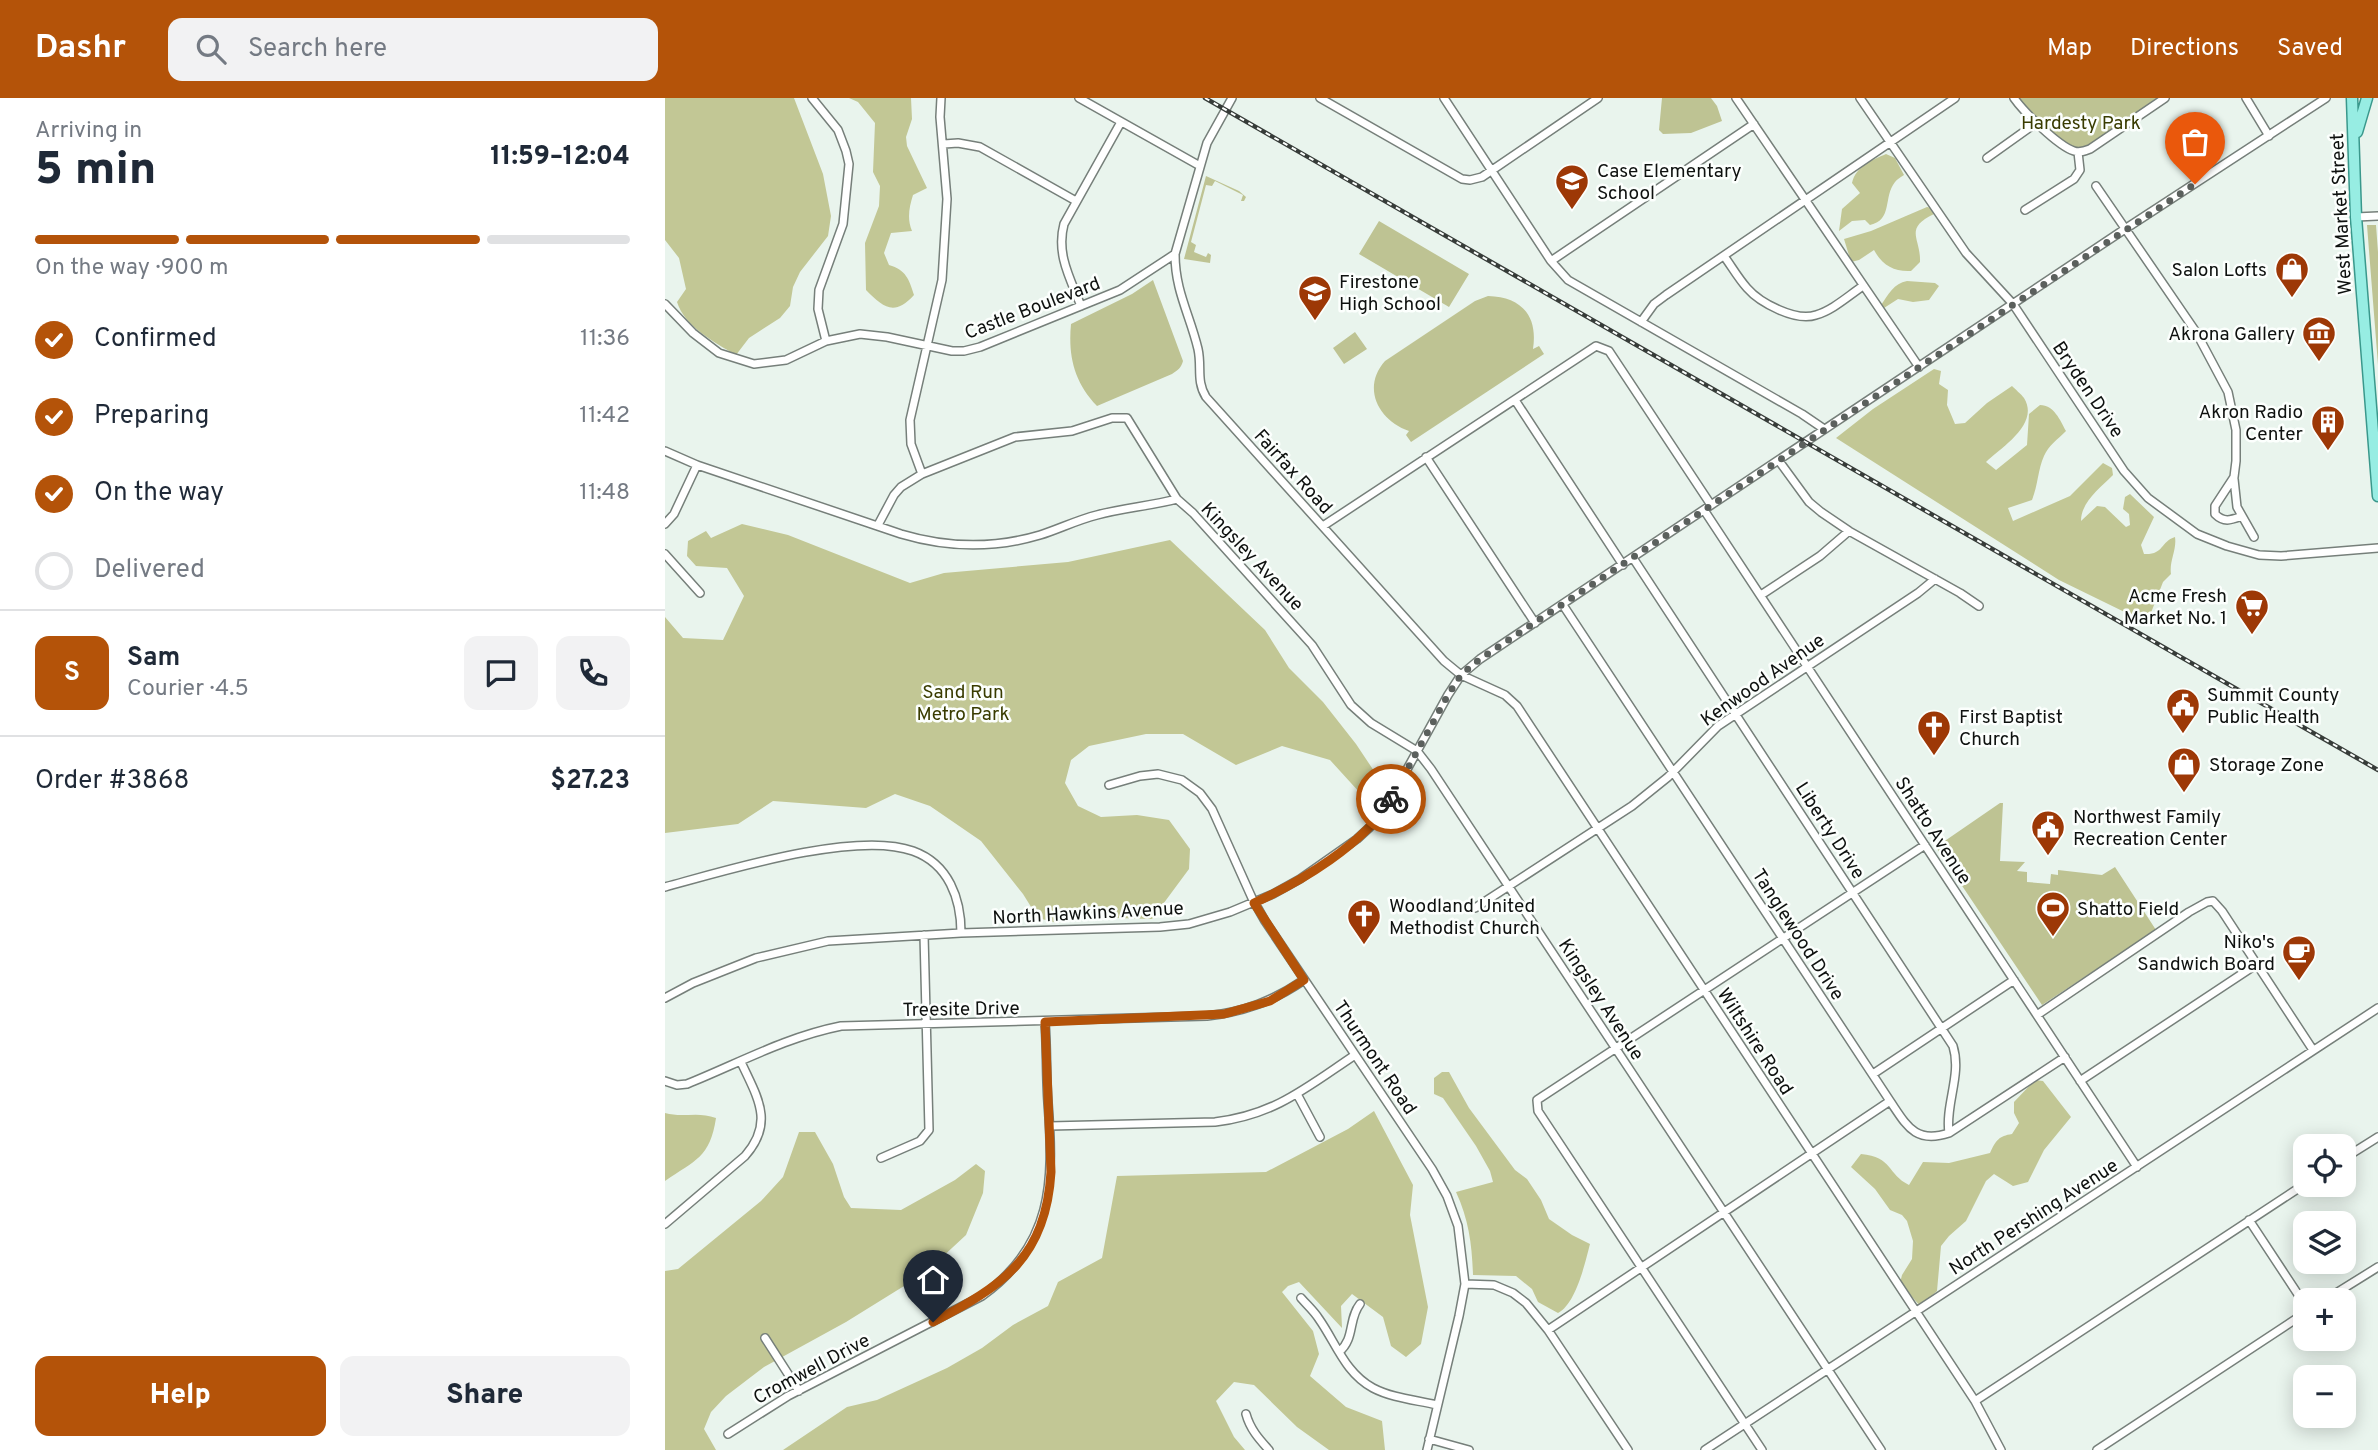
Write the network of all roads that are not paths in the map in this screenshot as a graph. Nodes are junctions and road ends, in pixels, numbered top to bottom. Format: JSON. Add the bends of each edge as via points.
{"nodes":[{"id":1,"x":812,"y":98,"type":"edge"},
{"id":2,"x":941,"y":98,"type":"edge"},
{"id":3,"x":1079,"y":98,"type":"edge"},
{"id":4,"x":1232,"y":98,"type":"edge"},
{"id":5,"x":1320,"y":98,"type":"edge"},
{"id":6,"x":1444,"y":98,"type":"edge"},
{"id":7,"x":1598,"y":98,"type":"edge"},
{"id":8,"x":1735,"y":98,"type":"edge"},
{"id":9,"x":1860,"y":98,"type":"edge"},
{"id":10,"x":1955,"y":98,"type":"edge"},
{"id":11,"x":2014,"y":98,"type":"edge"},
{"id":12,"x":2165,"y":98,"type":"edge"},
{"id":13,"x":2246,"y":98,"type":"edge"},
{"id":14,"x":2326,"y":98,"type":"edge"},
{"id":15,"x":2352,"y":98,"type":"edge"},
{"id":16,"x":2367,"y":98,"type":"edge"},
{"id":17,"x":1121,"y":122,"type":"junction"},
{"id":18,"x":2036,"y":123,"type":"junction"},
{"id":19,"x":1754,"y":124,"type":"junction"},
{"id":20,"x":2269,"y":136,"type":"junction"},
{"id":21,"x":1891,"y":141,"type":"junction"},
{"id":22,"x":944,"y":144,"type":"junction"},
{"id":23,"x":2353,"y":146,"type":"junction"},
{"id":24,"x":2078,"y":152,"type":"junction"},
{"id":25,"x":1987,"y":158,"type":"dead end"},
{"id":26,"x":1200,"y":166,"type":"junction"},
{"id":27,"x":1491,"y":171,"type":"junction"},
{"id":28,"x":2096,"y":186,"type":"dead end"},
{"id":29,"x":1805,"y":200,"type":"junction"},
{"id":30,"x":1076,"y":201,"type":"junction"},
{"id":31,"x":2025,"y":211,"type":"dead end"},
{"id":32,"x":2378,"y":216,"type":"edge"},
{"id":33,"x":2356,"y":218,"type":"junction"},
{"id":34,"x":2125,"y":229,"type":"junction"},
{"id":35,"x":1175,"y":254,"type":"junction"},
{"id":36,"x":1724,"y":256,"type":"junction"},
{"id":37,"x":1551,"y":261,"type":"junction"},
{"id":38,"x":1863,"y":286,"type":"junction"},
{"id":39,"x":665,"y":304,"type":"edge"},
{"id":40,"x":2013,"y":304,"type":"junction"},
{"id":41,"x":1081,"y":306,"type":"junction"},
{"id":42,"x":1641,"y":322,"type":"junction"},
{"id":43,"x":826,"y":341,"type":"junction"},
{"id":44,"x":927,"y":346,"type":"junction"},
{"id":45,"x":1919,"y":367,"type":"junction"},
{"id":46,"x":1515,"y":400,"type":"junction"},
{"id":47,"x":1824,"y":429,"type":"junction"},
{"id":48,"x":665,"y":452,"type":"edge"},
{"id":49,"x":1426,"y":457,"type":"junction"},
{"id":50,"x":1779,"y":461,"type":"junction"},
{"id":51,"x":697,"y":465,"type":"junction"},
{"id":52,"x":922,"y":474,"type":"junction"},
{"id":53,"x":2234,"y":477,"type":"junction"},
{"id":54,"x":2378,"y":481,"type":"edge"},
{"id":55,"x":2378,"y":496,"type":"edge"},
{"id":56,"x":1177,"y":499,"type":"junction"},
{"id":57,"x":1711,"y":505,"type":"junction"},
{"id":58,"x":1704,"y":510,"type":"junction"},
{"id":59,"x":2242,"y":516,"type":"junction"},
{"id":60,"x":665,"y":524,"type":"edge"},
{"id":61,"x":878,"y":526,"type":"junction"},
{"id":62,"x":1323,"y":526,"type":"junction"},
{"id":63,"x":1849,"y":531,"type":"junction"},
{"id":64,"x":2254,"y":537,"type":"dead end"},
{"id":65,"x":2378,"y":548,"type":"edge"},
{"id":66,"x":665,"y":554,"type":"edge"},
{"id":67,"x":1633,"y":558,"type":"junction"},
{"id":68,"x":1623,"y":565,"type":"junction"},
{"id":69,"x":1935,"y":579,"type":"junction"},
{"id":70,"x":700,"y":593,"type":"dead end"},
{"id":71,"x":1761,"y":595,"type":"junction"},
{"id":72,"x":1563,"y":605,"type":"junction"},
{"id":73,"x":1979,"y":606,"type":"dead end"},
{"id":74,"x":1535,"y":623,"type":"junction"},
{"id":75,"x":1808,"y":667,"type":"junction"},
{"id":76,"x":1461,"y":675,"type":"junction"},
{"id":77,"x":1736,"y":714,"type":"junction"},
{"id":78,"x":1417,"y":751,"type":"junction"},
{"id":79,"x":1673,"y":773,"type":"junction"},
{"id":80,"x":1109,"y":785,"type":"dead end"},
{"id":81,"x":1597,"y":829,"type":"junction"},
{"id":82,"x":1925,"y":845,"type":"junction"},
{"id":83,"x":1509,"y":886,"type":"junction"},
{"id":84,"x":665,"y":887,"type":"edge"},
{"id":85,"x":1853,"y":892,"type":"junction"},
{"id":86,"x":1254,"y":903,"type":"junction"},
{"id":87,"x":1475,"y":908,"type":"dead end"},
{"id":88,"x":961,"y":933,"type":"junction"},
{"id":89,"x":924,"y":935,"type":"junction"},
{"id":90,"x":1784,"y":939,"type":"junction"},
{"id":91,"x":2257,"y":964,"type":"junction"},
{"id":92,"x":2014,"y":979,"type":"junction"},
{"id":93,"x":1304,"y":980,"type":"junction"},
{"id":94,"x":1703,"y":991,"type":"junction"},
{"id":95,"x":665,"y":998,"type":"edge"},
{"id":96,"x":2378,"y":1008,"type":"edge"},
{"id":97,"x":2037,"y":1015,"type":"junction"},
{"id":98,"x":1045,"y":1022,"type":"junction"},
{"id":99,"x":927,"y":1025,"type":"junction"},
{"id":100,"x":1942,"y":1027,"type":"junction"},
{"id":101,"x":1615,"y":1048,"type":"junction"},
{"id":102,"x":2313,"y":1051,"type":"junction"},
{"id":103,"x":1355,"y":1055,"type":"junction"},
{"id":104,"x":2065,"y":1057,"type":"junction"},
{"id":105,"x":741,"y":1062,"type":"junction"},
{"id":106,"x":1873,"y":1074,"type":"junction"},
{"id":107,"x":665,"y":1081,"type":"edge"},
{"id":108,"x":2080,"y":1081,"type":"junction"},
{"id":109,"x":1297,"y":1094,"type":"junction"},
{"id":110,"x":1890,"y":1101,"type":"junction"},
{"id":111,"x":1050,"y":1126,"type":"junction"},
{"id":112,"x":1949,"y":1133,"type":"junction"},
{"id":113,"x":1320,"y":1137,"type":"dead end"},
{"id":114,"x":2378,"y":1137,"type":"edge"},
{"id":115,"x":2356,"y":1151,"type":"edge"},
{"id":116,"x":1810,"y":1153,"type":"junction"},
{"id":117,"x":881,"y":1158,"type":"dead end"},
{"id":118,"x":2137,"y":1167,"type":"junction"},
{"id":119,"x":2293,"y":1192,"type":"edge"},
{"id":120,"x":1723,"y":1212,"type":"junction"},
{"id":121,"x":2249,"y":1220,"type":"junction"},
{"id":122,"x":665,"y":1224,"type":"edge"},
{"id":123,"x":2378,"y":1267,"type":"edge"},
{"id":124,"x":1642,"y":1268,"type":"junction"},
{"id":125,"x":1465,"y":1284,"type":"junction"},
{"id":126,"x":2294,"y":1288,"type":"edge"},
{"id":127,"x":2344,"y":1288,"type":"edge"},
{"id":128,"x":1301,"y":1298,"type":"dead end"},
{"id":129,"x":1360,"y":1304,"type":"dead end"},
{"id":130,"x":1915,"y":1312,"type":"junction"},
{"id":131,"x":2293,"y":1321,"type":"edge"},
{"id":132,"x":1548,"y":1330,"type":"junction"},
{"id":133,"x":765,"y":1338,"type":"dead end"},
{"id":134,"x":1339,"y":1352,"type":"junction"},
{"id":135,"x":1827,"y":1370,"type":"junction"},
{"id":136,"x":799,"y":1391,"type":"junction"},
{"id":137,"x":1975,"y":1401,"type":"junction"},
{"id":138,"x":1437,"y":1405,"type":"junction"},
{"id":139,"x":1246,"y":1415,"type":"dead end"},
{"id":140,"x":1744,"y":1424,"type":"junction"},
{"id":141,"x":728,"y":1434,"type":"dead end"},
{"id":142,"x":1429,"y":1439,"type":"junction"},
{"id":143,"x":2109,"y":1447,"type":"edge"},
{"id":144,"x":1269,"y":1450,"type":"edge"},
{"id":145,"x":1426,"y":1450,"type":"edge"},
{"id":146,"x":1469,"y":1450,"type":"edge"},
{"id":147,"x":1628,"y":1450,"type":"edge"},
{"id":148,"x":1705,"y":1450,"type":"edge"},
{"id":149,"x":1762,"y":1450,"type":"edge"},
{"id":150,"x":1881,"y":1450,"type":"edge"},
{"id":151,"x":2001,"y":1450,"type":"edge"},
{"id":152,"x":2097,"y":1450,"type":"edge"}],
"edges":[{"from":1,"to":43,"type":"street","via":[[838,130],[849,164],[843,224],[819,290],[818,309]]},
{"from":2,"to":22,"type":"street"},
{"from":3,"to":17,"type":"street"},
{"from":4,"to":26,"type":"street"},
{"from":5,"to":27,"type":"street","via":[[1462,179]]},
{"from":6,"to":27,"type":"street"},
{"from":7,"to":27,"type":"street"},
{"from":8,"to":19,"type":"street"},
{"from":9,"to":21,"type":"street","name":"Bryden Drive"},
{"from":10,"to":21,"type":"street"},
{"from":11,"to":18,"type":"street"},
{"from":12,"to":24,"type":"street","via":[[2090,149]]},
{"from":13,"to":20,"type":"street"},
{"from":14,"to":20,"type":"street","name":"North Hawkins Avenue"},
{"from":15,"to":23,"type":"main road","name":"West Market Street"},
{"from":16,"to":23,"type":"main road"},
{"from":17,"to":26,"type":"street"},
{"from":17,"to":30,"type":"street"},
{"from":18,"to":24,"type":"street"},
{"from":18,"to":25,"type":"street"},
{"from":19,"to":29,"type":"street"},
{"from":19,"to":37,"type":"street"},
{"from":20,"to":34,"type":"street","name":"North Hawkins Avenue"},
{"from":21,"to":29,"type":"street"},
{"from":21,"to":40,"type":"street","name":"Bryden Drive","via":[[1968,256]]},
{"from":22,"to":30,"type":"street","via":[[980,146]]},
{"from":22,"to":44,"type":"street","via":[[947,222],[942,280]]},
{"from":23,"to":33,"type":"main road","name":"West Market Street"},
{"from":24,"to":31,"type":"street","via":[[2080,170],[2074,179]]},
{"from":26,"to":35,"type":"street"},
{"from":27,"to":37,"type":"street"},
{"from":28,"to":34,"type":"street"},
{"from":29,"to":36,"type":"street"},
{"from":29,"to":38,"type":"street"},
{"from":30,"to":41,"type":"street","via":[[1064,224],[1061,248]]},
{"from":32,"to":33,"type":"street"},
{"from":33,"to":54,"type":"main road","name":"West Market Street"},
{"from":34,"to":40,"type":"street","name":"North Hawkins Avenue"},
{"from":34,"to":53,"type":"street","via":[[2196,332],[2228,392],[2236,430]]},
{"from":35,"to":41,"type":"street","name":"Castle Boulevard","via":[[1129,285]]},
{"from":35,"to":62,"type":"street","name":"Fairfax Road","via":[[1177,285],[1197,347],[1203,392]]},
{"from":36,"to":38,"type":"street","via":[[1753,294],[1797,317],[1820,314]]},
{"from":36,"to":42,"type":"street","via":[[1654,304]]},
{"from":37,"to":42,"type":"street","via":[[1568,280]]},
{"from":38,"to":45,"type":"street"},
{"from":39,"to":43,"type":"street","name":"Castle Boulevard","via":[[719,353],[754,364],[777,362]]},
{"from":40,"to":45,"type":"street","name":"North Hawkins Avenue"},
{"from":40,"to":65,"type":"street","name":"Bryden Drive","via":[[2124,471],[2179,522],[2211,540],[2259,555]]},
{"from":41,"to":44,"type":"street","name":"Castle Boulevard","via":[[980,347],[952,351]]},
{"from":42,"to":47,"type":"street"},
{"from":43,"to":44,"type":"street","name":"Castle Boulevard","via":[[874,335]]},
{"from":44,"to":52,"type":"street","via":[[910,420],[911,444]]},
{"from":45,"to":47,"type":"street","name":"North Hawkins Avenue"},
{"from":46,"to":49,"type":"street"},
{"from":46,"to":57,"type":"street","via":[[1596,346],[1609,351]]},
{"from":46,"to":68,"type":"street"},
{"from":47,"to":50,"type":"street","name":"North Hawkins Avenue"},
{"from":48,"to":51,"type":"street"},
{"from":49,"to":62,"type":"street"},
{"from":49,"to":74,"type":"street"},
{"from":50,"to":57,"type":"street","name":"North Hawkins Avenue"},
{"from":50,"to":63,"type":"street","via":[[1809,502]]},
{"from":51,"to":60,"type":"street"},
{"from":51,"to":61,"type":"street"},
{"from":52,"to":56,"type":"street","name":"Kingsley Avenue","via":[[1025,435],[1075,431],[1127,418]]},
{"from":52,"to":61,"type":"street","via":[[894,495]]},
{"from":53,"to":59,"type":"street"},
{"from":53,"to":59,"type":"street","via":[[2214,506],[2215,514],[2223,520]]},
{"from":54,"to":55,"type":"main road","name":"West Market Street"},
{"from":56,"to":61,"type":"street","via":[[1097,515],[1042,535],[988,546],[924,541]]},
{"from":56,"to":78,"type":"street","name":"Kingsley Avenue","via":[[1299,629],[1351,705]]},
{"from":57,"to":58,"type":"street","name":"North Hawkins Avenue"},
{"from":58,"to":67,"type":"street","name":"North Hawkins Avenue"},
{"from":58,"to":71,"type":"street","name":"Shatto Avenue"},
{"from":59,"to":64,"type":"street"},
{"from":62,"to":76,"type":"street","name":"Fairfax Road"},
{"from":63,"to":69,"type":"street"},
{"from":63,"to":71,"type":"street"},
{"from":66,"to":70,"type":"street"},
{"from":67,"to":68,"type":"street","name":"North Hawkins Avenue"},
{"from":67,"to":77,"type":"street","name":"Liberty Drive"},
{"from":68,"to":72,"type":"street","name":"North Hawkins Avenue"},
{"from":69,"to":73,"type":"street"},
{"from":69,"to":75,"type":"street","name":"Kenwood Avenue"},
{"from":71,"to":75,"type":"street","name":"Shatto Avenue"},
{"from":72,"to":74,"type":"street","name":"North Hawkins Avenue"},
{"from":72,"to":79,"type":"street","name":"Tanglewood Drive"},
{"from":74,"to":76,"type":"street","name":"North Hawkins Avenue"},
{"from":75,"to":77,"type":"street","name":"Kenwood Avenue"},
{"from":75,"to":82,"type":"street","name":"Shatto Avenue"},
{"from":76,"to":78,"type":"street","name":"North Hawkins Avenue"},
{"from":76,"to":81,"type":"street","name":"Wiltshire Road","via":[[1496,690],[1517,706]]},
{"from":77,"to":79,"type":"street","name":"Kenwood Avenue","via":[[1707,736]]},
{"from":77,"to":85,"type":"street","name":"Liberty Drive"},
{"from":78,"to":83,"type":"street","name":"Kingsley Avenue"},
{"from":78,"to":86,"type":"street","name":"North Hawkins Avenue","via":[[1370,827],[1299,879]]},
{"from":79,"to":81,"type":"street","name":"Kenwood Avenue"},
{"from":79,"to":90,"type":"street","name":"Tanglewood Drive"},
{"from":80,"to":86,"type":"street","name":"Thurmont Road","via":[[1158,774],[1182,780],[1200,793],[1217,818]]},
{"from":81,"to":83,"type":"street","name":"Kenwood Avenue"},
{"from":81,"to":94,"type":"street","name":"Wiltshire Road"},
{"from":82,"to":85,"type":"street"},
{"from":82,"to":92,"type":"street","name":"Shatto Avenue"},
{"from":83,"to":87,"type":"street","name":"Kenwood Avenue"},
{"from":83,"to":101,"type":"street","name":"Kingsley Avenue"},
{"from":84,"to":88,"type":"street","via":[[785,856],[834,848],[902,847],[916,851],[950,883],[961,910]]},
{"from":85,"to":90,"type":"street"},
{"from":85,"to":100,"type":"street","name":"Liberty Drive"},
{"from":86,"to":88,"type":"street","name":"North Hawkins Avenue","via":[[1210,919],[1172,926]]},
{"from":86,"to":93,"type":"street","name":"Thurmont Road"},
{"from":88,"to":89,"type":"street","name":"North Hawkins Avenue"},
{"from":89,"to":95,"type":"street","name":"North Hawkins Avenue","via":[[792,948],[726,969]]},
{"from":89,"to":99,"type":"street"},
{"from":90,"to":94,"type":"street"},
{"from":90,"to":106,"type":"street","name":"Tanglewood Drive"},
{"from":91,"to":97,"type":"street","via":[[2220,907],[2207,902]]},
{"from":91,"to":102,"type":"street"},
{"from":91,"to":108,"type":"street"},
{"from":92,"to":97,"type":"street","name":"Shatto Avenue"},
{"from":92,"to":100,"type":"street"},
{"from":93,"to":98,"type":"street","name":"Treesite Drive","via":[[1270,1001],[1224,1014]]},
{"from":93,"to":103,"type":"street","name":"Thurmont Road"},
{"from":94,"to":101,"type":"street"},
{"from":94,"to":116,"type":"street","name":"Wiltshire Road"},
{"from":96,"to":102,"type":"street","name":"North Pershing Avenue"},
{"from":97,"to":104,"type":"street","name":"Shatto Avenue"},
{"from":98,"to":99,"type":"street","name":"Treesite Drive"},
{"from":98,"to":111,"type":"street","name":"Cromwell Drive"},
{"from":99,"to":105,"type":"street","name":"Treesite Drive","via":[[841,1026],[809,1032]]},
{"from":99,"to":117,"type":"street","via":[[929,1130],[920,1141]]},
{"from":100,"to":106,"type":"street"},
{"from":100,"to":112,"type":"street","name":"Liberty Drive","via":[[1956,1057]]},
{"from":101,"to":120,"type":"street","name":"Kingsley Avenue"},
{"from":101,"to":124,"type":"street","via":[[1541,1096],[1538,1111]]},
{"from":102,"to":118,"type":"street","name":"North Pershing Avenue"},
{"from":103,"to":109,"type":"street"},
{"from":103,"to":125,"type":"street","name":"Thurmont Road","via":[[1447,1196],[1460,1237]]},
{"from":104,"to":108,"type":"street","name":"Shatto Avenue"},
{"from":104,"to":112,"type":"street"},
{"from":105,"to":107,"type":"street","name":"Treesite Drive","via":[[687,1084]]},
{"from":105,"to":122,"type":"street","via":[[761,1110],[760,1135],[745,1156]]},
{"from":106,"to":110,"type":"street","name":"Tanglewood Drive"},
{"from":108,"to":118,"type":"street","name":"Shatto Avenue"},
{"from":109,"to":111,"type":"street","via":[[1273,1108],[1215,1122]]},
{"from":109,"to":113,"type":"street"},
{"from":110,"to":112,"type":"street","name":"Tanglewood Drive","via":[[1918,1135]]},
{"from":110,"to":116,"type":"street"},
{"from":111,"to":136,"type":"street","name":"Cromwell Drive","via":[[1045,1210],[1029,1248],[1011,1271],[974,1301]]},
{"from":114,"to":115,"type":"street"},
{"from":116,"to":120,"type":"street"},
{"from":116,"to":130,"type":"street","name":"Wiltshire Road"},
{"from":118,"to":130,"type":"street","name":"North Pershing Avenue"},
{"from":119,"to":121,"type":"street"},
{"from":120,"to":124,"type":"street"},
{"from":120,"to":135,"type":"street","name":"Kingsley Avenue"},
{"from":121,"to":126,"type":"street"},
{"from":121,"to":137,"type":"street"},
{"from":123,"to":127,"type":"street"},
{"from":124,"to":132,"type":"street"},
{"from":124,"to":140,"type":"street"},
{"from":125,"to":132,"type":"street","via":[[1494,1285],[1513,1293]]},
{"from":125,"to":138,"type":"street","name":"Thurmont Road"},
{"from":128,"to":134,"type":"street"},
{"from":129,"to":134,"type":"street","via":[[1346,1347]]},
{"from":130,"to":135,"type":"street","name":"North Pershing Avenue"},
{"from":130,"to":137,"type":"street","name":"Wiltshire Road"},
{"from":131,"to":143,"type":"street"},
{"from":132,"to":147,"type":"street"},
{"from":133,"to":136,"type":"street"},
{"from":134,"to":138,"type":"street","via":[[1357,1377],[1374,1388]]},
{"from":135,"to":140,"type":"street","name":"North Pershing Avenue"},
{"from":135,"to":150,"type":"street","name":"Kingsley Avenue"},
{"from":136,"to":141,"type":"street","name":"Cromwell Drive"},
{"from":137,"to":151,"type":"street","name":"Wiltshire Road"},
{"from":138,"to":142,"type":"street","name":"Thurmont Road"},
{"from":139,"to":144,"type":"street"},
{"from":140,"to":148,"type":"street","name":"North Pershing Avenue"},
{"from":140,"to":149,"type":"street"},
{"from":142,"to":145,"type":"street","name":"Thurmont Road"},
{"from":142,"to":146,"type":"street"},
{"from":143,"to":152,"type":"street"}]}
